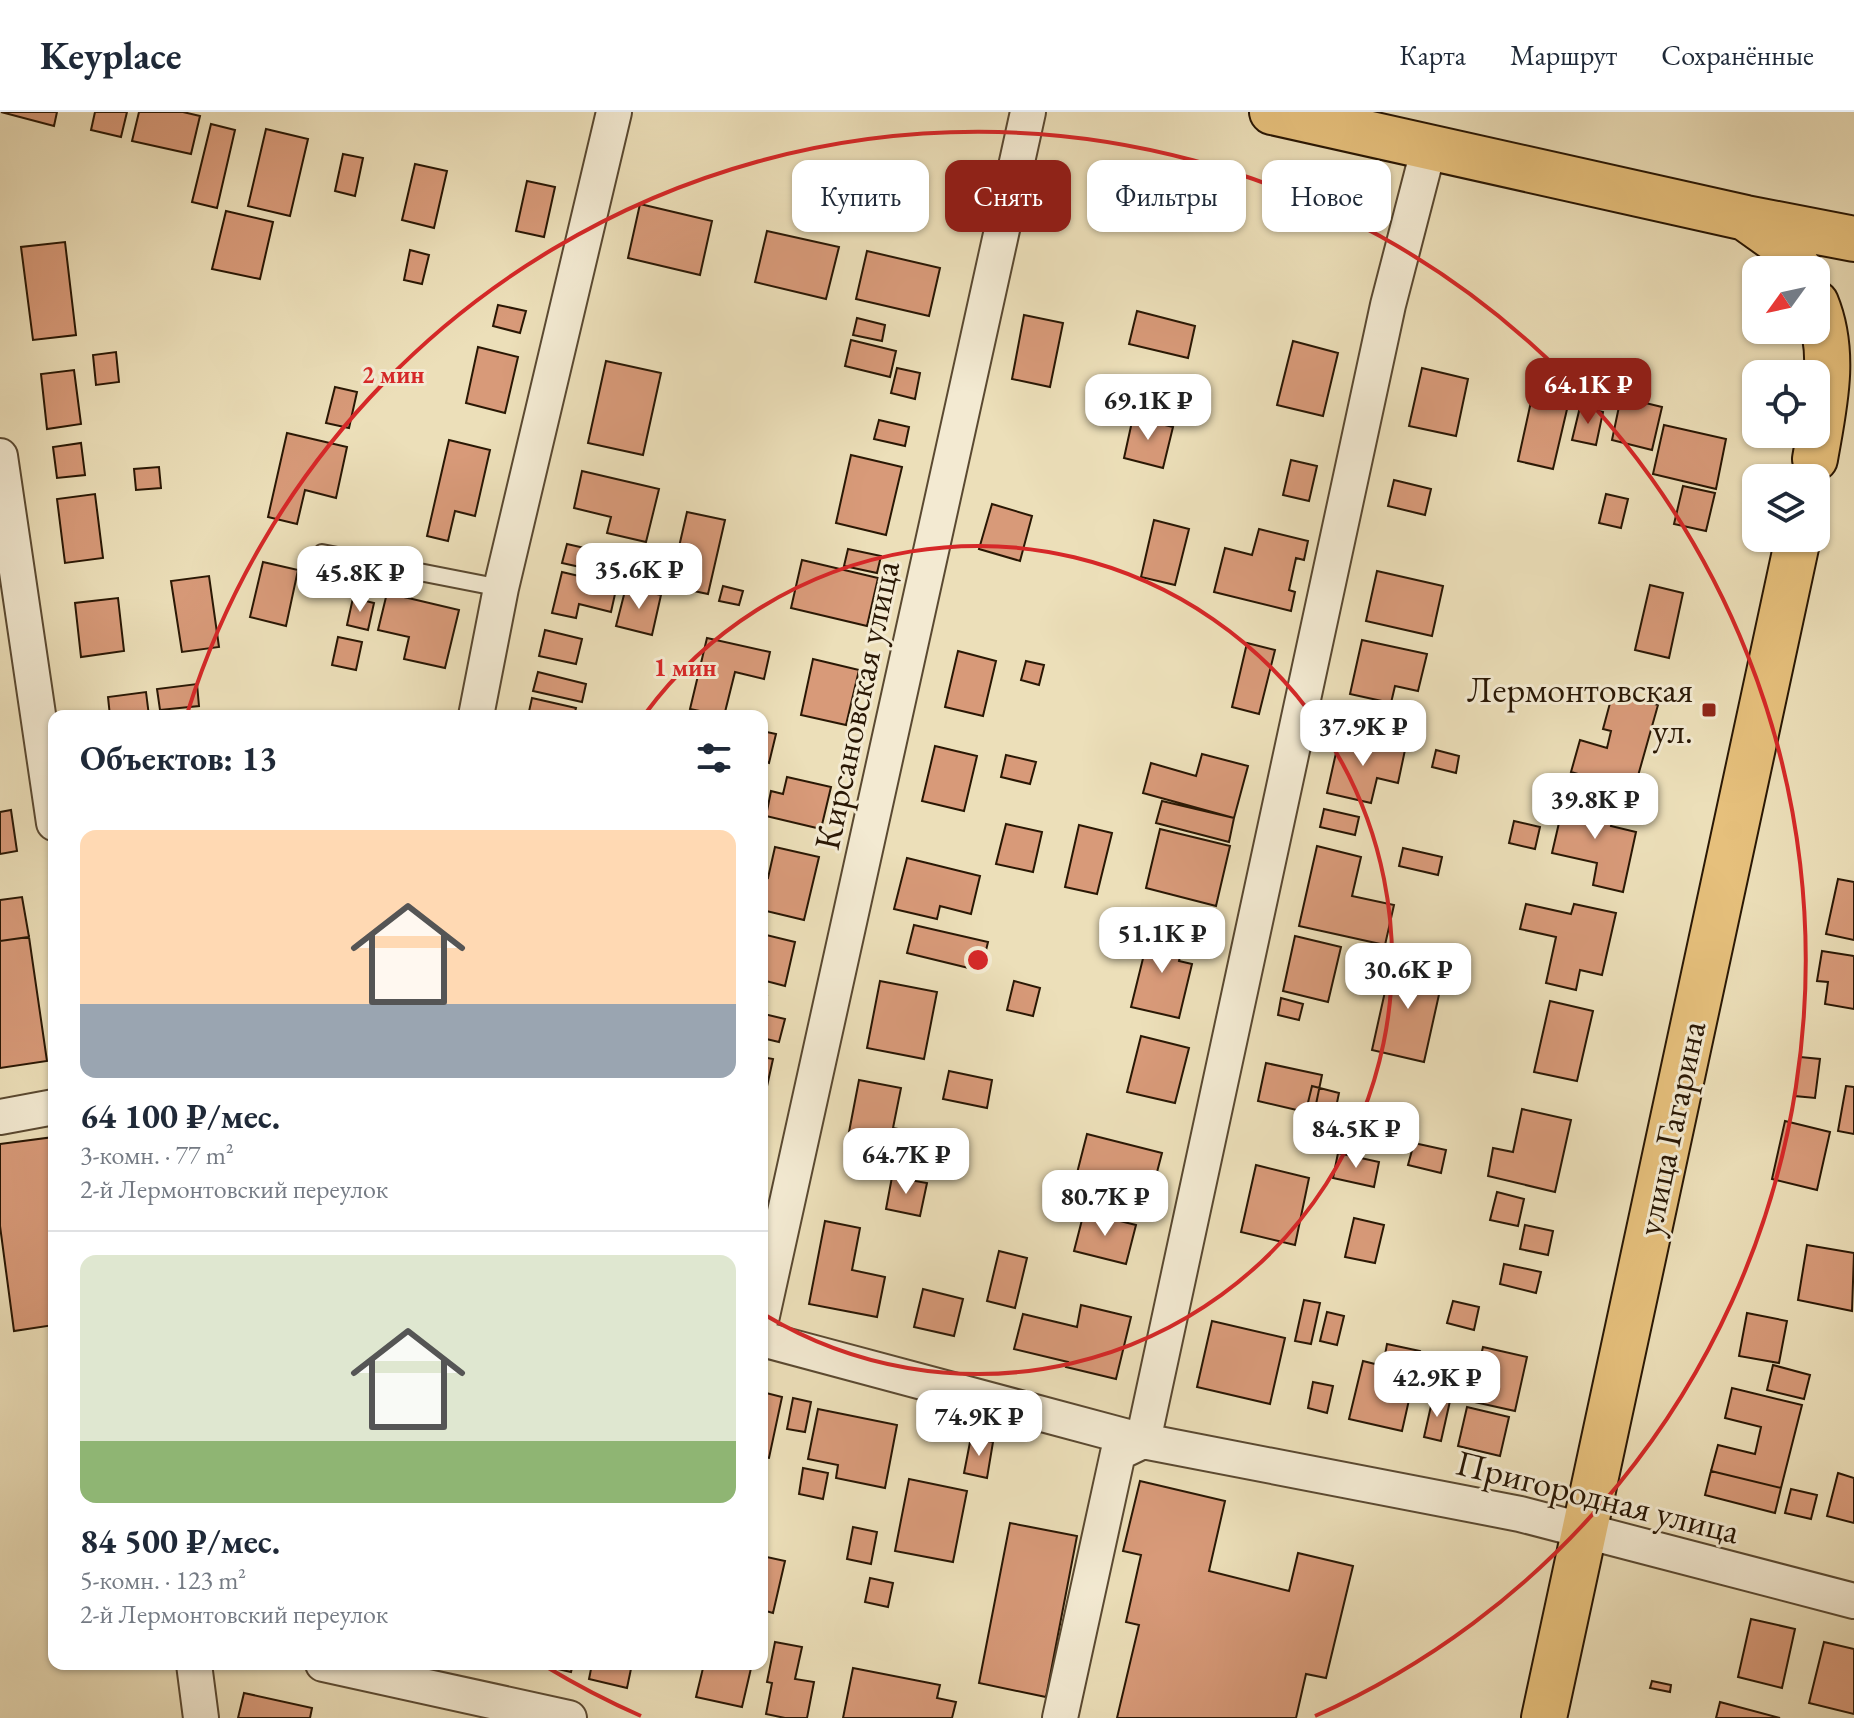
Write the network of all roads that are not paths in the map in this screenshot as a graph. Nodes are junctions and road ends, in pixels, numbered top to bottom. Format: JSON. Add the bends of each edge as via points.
{"nodes":[{"id":1,"x":614,"y":112,"type":"edge"},
{"id":2,"x":1028,"y":112,"type":"edge"},
{"id":3,"x":1272,"y":112,"type":"edge"},
{"id":4,"x":1429,"y":147,"type":"junction"},
{"id":5,"x":1746,"y":218,"type":"junction"},
{"id":6,"x":1854,"y":239,"type":"edge"},
{"id":7,"x":1790,"y":256,"type":"edge"},
{"id":8,"x":1826,"y":344,"type":"edge"},
{"id":9,"x":1854,"y":411,"type":"edge"},
{"id":10,"x":0,"y":456,"type":"edge"},
{"id":11,"x":1814,"y":464,"type":"edge"},
{"id":12,"x":1817,"y":464,"type":"edge"},
{"id":13,"x":1795,"y":552,"type":"edge"},
{"id":14,"x":322,"y":553,"type":"dead end"},
{"id":15,"x":501,"y":588,"type":"junction"},
{"id":16,"x":477,"y":710,"type":"edge"},
{"id":17,"x":48,"y":782,"type":"edge"},
{"id":18,"x":48,"y":1108,"type":"edge"},
{"id":19,"x":0,"y":1117,"type":"edge"},
{"id":20,"x":768,"y":1289,"type":"edge"},
{"id":21,"x":768,"y":1341,"type":"edge"},
{"id":22,"x":1143,"y":1441,"type":"junction"},
{"id":23,"x":1583,"y":1529,"type":"junction"},
{"id":24,"x":1854,"y":1601,"type":"edge"},
{"id":25,"x":195,"y":1670,"type":"edge"},
{"id":26,"x":350,"y":1670,"type":"edge"},
{"id":27,"x":201,"y":1718,"type":"edge"},
{"id":28,"x":569,"y":1718,"type":"edge"},
{"id":29,"x":1060,"y":1718,"type":"edge"},
{"id":30,"x":1544,"y":1718,"type":"edge"}],
"edges":[{"from":1,"to":15,"type":"street"},
{"from":2,"to":20,"type":"street","name":"Кирсановская улица"},
{"from":3,"to":4,"type":"main road"},
{"from":4,"to":5,"type":"main road"},
{"from":4,"to":22,"type":"street","via":[[1388,305]]},
{"from":5,"to":6,"type":"main road"},
{"from":5,"to":7,"type":"main road"},
{"from":8,"to":11,"type":"main road","via":[[1827,389]]},
{"from":9,"to":12,"type":"main road"},
{"from":10,"to":17,"type":"street"},
{"from":13,"to":23,"type":"main road","name":"улица Гагарина"},
{"from":14,"to":15,"type":"lane"},
{"from":15,"to":16,"type":"street"},
{"from":18,"to":19,"type":"street"},
{"from":21,"to":22,"type":"street","name":"Пригородная улица"},
{"from":22,"to":23,"type":"street","name":"Пригородная улица"},
{"from":22,"to":29,"type":"street","via":[[1118,1453]]},
{"from":23,"to":24,"type":"street","name":"Пригородная улица"},
{"from":23,"to":30,"type":"main road","name":"улица Гагарина"},
{"from":25,"to":27,"type":"street"},
{"from":26,"to":28,"type":"street"}]}
